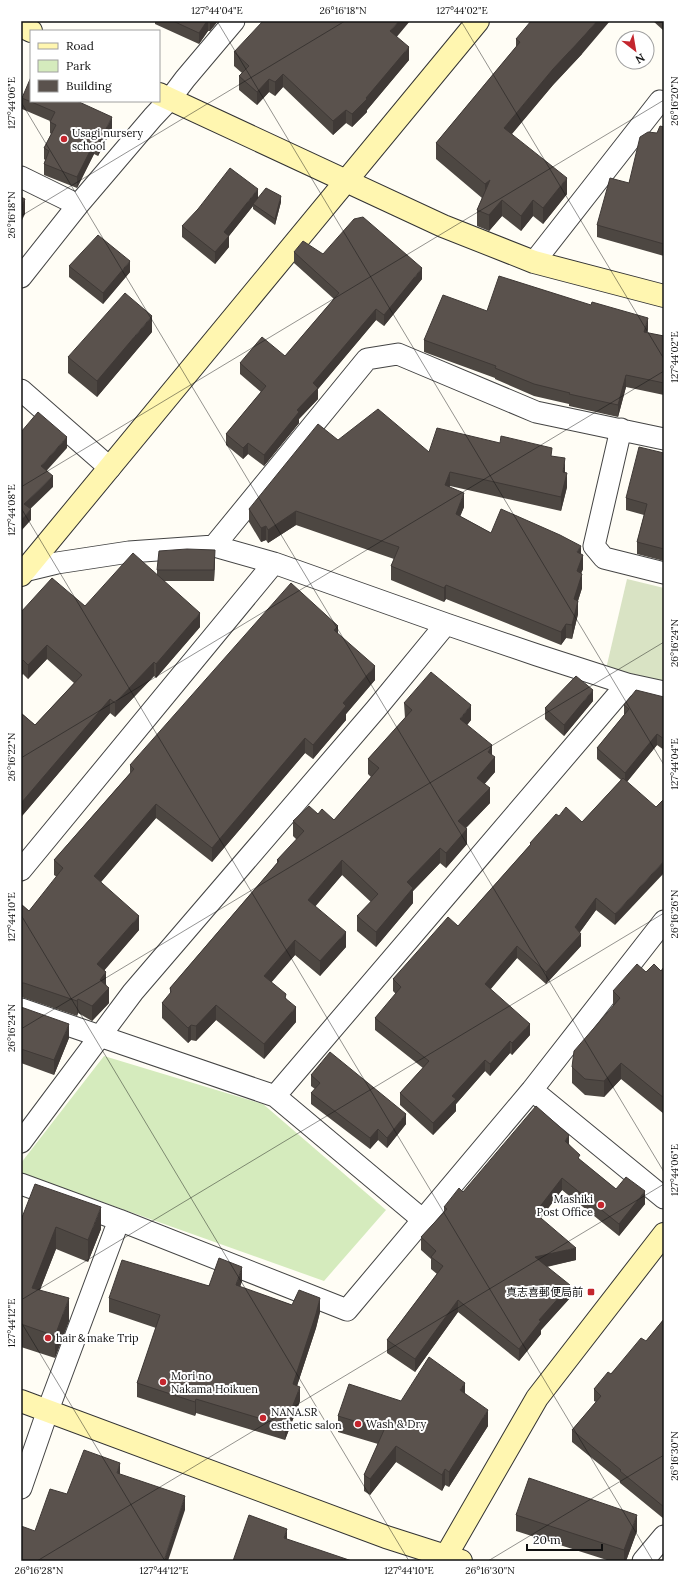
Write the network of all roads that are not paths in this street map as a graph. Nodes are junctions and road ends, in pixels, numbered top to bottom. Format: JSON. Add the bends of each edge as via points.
{"nodes":[{"id":1,"x":234,"y":21,"type":"edge"},
{"id":2,"x":478,"y":21,"type":"edge"},
{"id":3,"x":21,"y":26,"type":"edge"},
{"id":4,"x":30,"y":30,"type":"edge"},
{"id":5,"x":164,"y":96,"type":"edge"},
{"id":6,"x":663,"y":100,"type":"edge"},
{"id":7,"x":21,"y":177,"type":"edge"},
{"id":8,"x":346,"y":182,"type":"junction"},
{"id":9,"x":78,"y":205,"type":"junction"},
{"id":10,"x":534,"y":262,"type":"junction"},
{"id":11,"x":21,"y":277,"type":"edge"},
{"id":12,"x":664,"y":296,"type":"edge"},
{"id":13,"x":21,"y":390,"type":"edge"},
{"id":14,"x":621,"y":430,"type":"junction"},
{"id":15,"x":664,"y":439,"type":"edge"},
{"id":16,"x":110,"y":468,"type":"junction"},
{"id":17,"x":214,"y":546,"type":"junction"},
{"id":18,"x":274,"y":563,"type":"junction"},
{"id":19,"x":22,"y":573,"type":"edge"},
{"id":20,"x":664,"y":573,"type":"edge"},
{"id":21,"x":446,"y":624,"type":"junction"},
{"id":22,"x":627,"y":684,"type":"junction"},
{"id":23,"x":664,"y":692,"type":"edge"},
{"id":24,"x":21,"y":870,"type":"edge"},
{"id":25,"x":664,"y":921,"type":"edge"},
{"id":26,"x":21,"y":1009,"type":"edge"},
{"id":27,"x":101,"y":1037,"type":"junction"},
{"id":28,"x":532,"y":1090,"type":"junction"},
{"id":29,"x":275,"y":1096,"type":"junction"},
{"id":30,"x":21,"y":1142,"type":"edge"},
{"id":31,"x":21,"y":1184,"type":"edge"},
{"id":32,"x":664,"y":1198,"type":"edge"},
{"id":33,"x":118,"y":1220,"type":"junction"},
{"id":34,"x":423,"y":1220,"type":"junction"},
{"id":35,"x":664,"y":1234,"type":"edge"},
{"id":36,"x":21,"y":1401,"type":"edge"},
{"id":37,"x":48,"y":1410,"type":"junction"},
{"id":38,"x":21,"y":1488,"type":"edge"},
{"id":39,"x":664,"y":1536,"type":"edge"},
{"id":40,"x":450,"y":1559,"type":"edge"},
{"id":41,"x":643,"y":1561,"type":"edge"}],
"edges":[{"from":1,"to":5,"type":"street","via":[[185,78]]},
{"from":2,"to":8,"type":"street"},
{"from":3,"to":4,"type":"street"},
{"from":5,"to":8,"type":"street"},
{"from":5,"to":9,"type":"street","via":[[152,117]]},
{"from":6,"to":10,"type":"street"},
{"from":7,"to":9,"type":"street"},
{"from":8,"to":10,"type":"street","via":[[443,226]]},
{"from":8,"to":16,"type":"street"},
{"from":9,"to":11,"type":"street"},
{"from":10,"to":12,"type":"street"},
{"from":13,"to":16,"type":"street"},
{"from":14,"to":15,"type":"street"},
{"from":14,"to":17,"type":"street","via":[[536,412],[398,354],[368,359]]},
{"from":14,"to":20,"type":"street","via":[[594,546],[604,558]]},
{"from":16,"to":19,"type":"street"},
{"from":17,"to":18,"type":"street"},
{"from":17,"to":19,"type":"street","via":[[129,552],[57,563]]},
{"from":18,"to":21,"type":"street"},
{"from":18,"to":24,"type":"street"},
{"from":21,"to":22,"type":"street"},
{"from":21,"to":27,"type":"street","via":[[133,992]]},
{"from":22,"to":23,"type":"street"},
{"from":22,"to":29,"type":"street"},
{"from":25,"to":28,"type":"street"},
{"from":26,"to":27,"type":"street"},
{"from":27,"to":29,"type":"street"},
{"from":27,"to":30,"type":"street"},
{"from":28,"to":32,"type":"street"},
{"from":28,"to":34,"type":"street"},
{"from":29,"to":34,"type":"street"},
{"from":31,"to":33,"type":"street"},
{"from":33,"to":34,"type":"street","via":[[346,1310]]},
{"from":33,"to":37,"type":"street"},
{"from":35,"to":40,"type":"street","via":[[537,1398]]},
{"from":36,"to":37,"type":"street"},
{"from":37,"to":38,"type":"street"},
{"from":37,"to":40,"type":"street"},
{"from":39,"to":41,"type":"street"}]}
